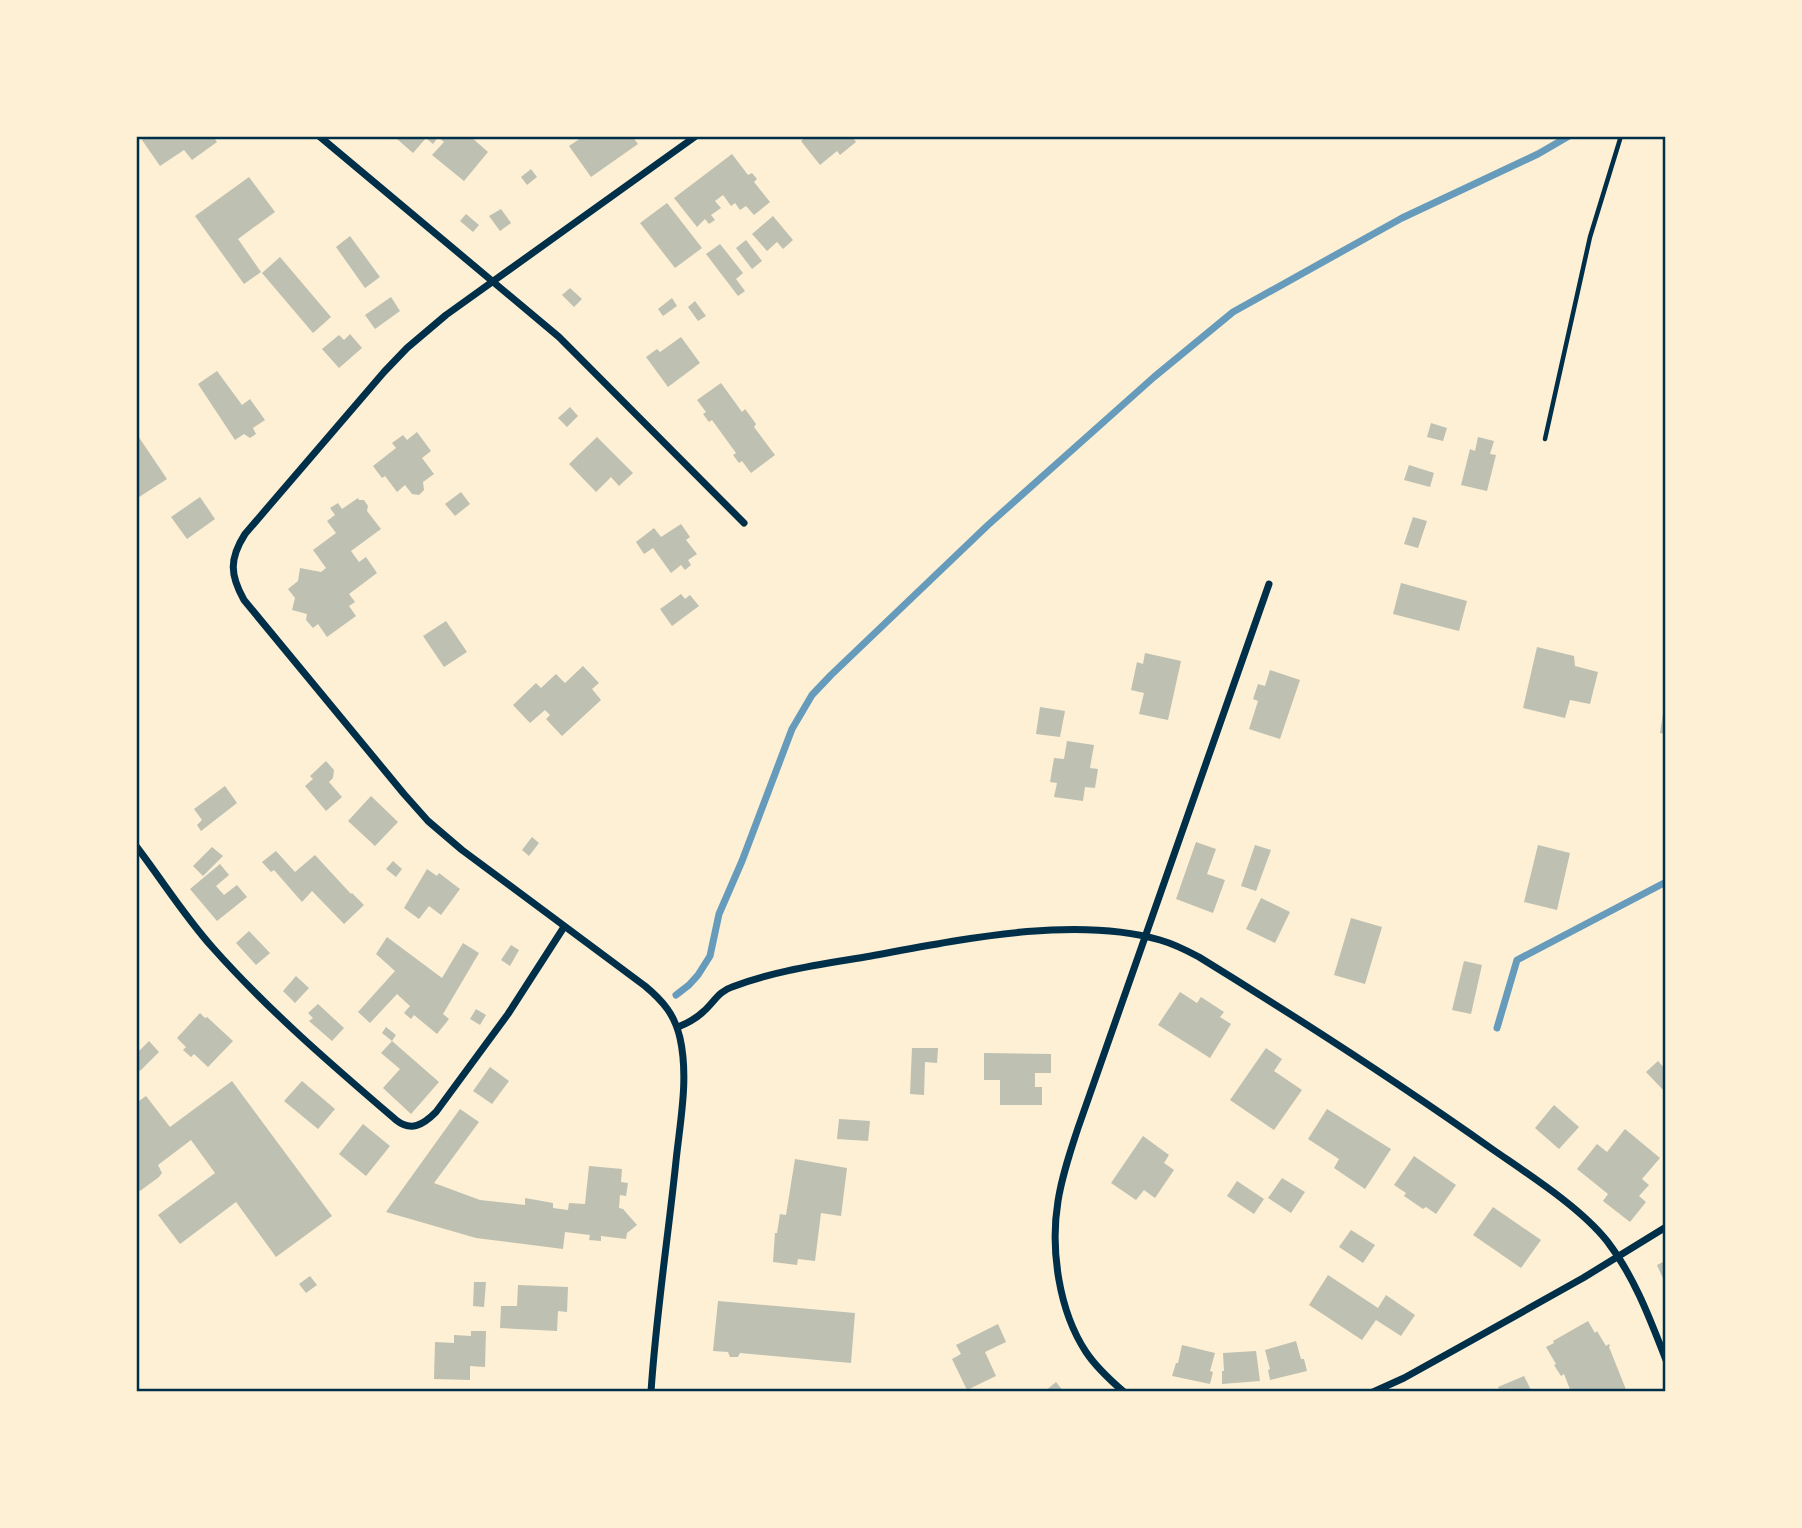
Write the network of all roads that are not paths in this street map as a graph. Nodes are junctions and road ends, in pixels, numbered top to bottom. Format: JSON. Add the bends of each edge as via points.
{"nodes":[{"id":1,"x":319,"y":136,"type":"edge"},
{"id":2,"x":696,"y":136,"type":"edge"},
{"id":3,"x":493,"y":282,"type":"junction"},
{"id":4,"x":744,"y":523,"type":"dead end"},
{"id":5,"x":1269,"y":584,"type":"dead end"},
{"id":6,"x":136,"y":846,"type":"edge"},
{"id":7,"x":564,"y":928,"type":"junction"},
{"id":8,"x":1145,"y":936,"type":"junction"},
{"id":9,"x":678,"y":1027,"type":"junction"},
{"id":10,"x":1665,"y":1227,"type":"edge"},
{"id":11,"x":1618,"y":1256,"type":"junction"},
{"id":12,"x":1665,"y":1360,"type":"edge"},
{"id":13,"x":651,"y":1391,"type":"edge"},
{"id":14,"x":1124,"y":1391,"type":"edge"},
{"id":15,"x":1373,"y":1391,"type":"edge"}],
"edges":[{"from":1,"to":3,"type":"street"},
{"from":2,"to":3,"type":"street"},
{"from":3,"to":4,"type":"street","via":[[559,337]]},
{"from":3,"to":7,"type":"street","via":[[426,331],[384,372],[245,534],[237,546],[233,574],[244,600],[417,810]]},
{"from":5,"to":8,"type":"street"},
{"from":6,"to":7,"type":"street","via":[[206,940],[266,1003],[324,1058],[409,1127],[436,1112]]},
{"from":7,"to":9,"type":"street","via":[[660,999]]},
{"from":8,"to":9,"type":"street","via":[[1034,931],[805,968],[730,987],[695,1020]]},
{"from":8,"to":11,"type":"street","via":[[1199,957],[1434,1108],[1581,1215]]},
{"from":8,"to":14,"type":"street","via":[[1065,1167],[1056,1234],[1058,1267],[1073,1329],[1087,1353]]},
{"from":9,"to":13,"type":"street","via":[[682,1105]]},
{"from":10,"to":11,"type":"street"},
{"from":11,"to":12,"type":"street"},
{"from":11,"to":15,"type":"street","via":[[1404,1378]]}]}
